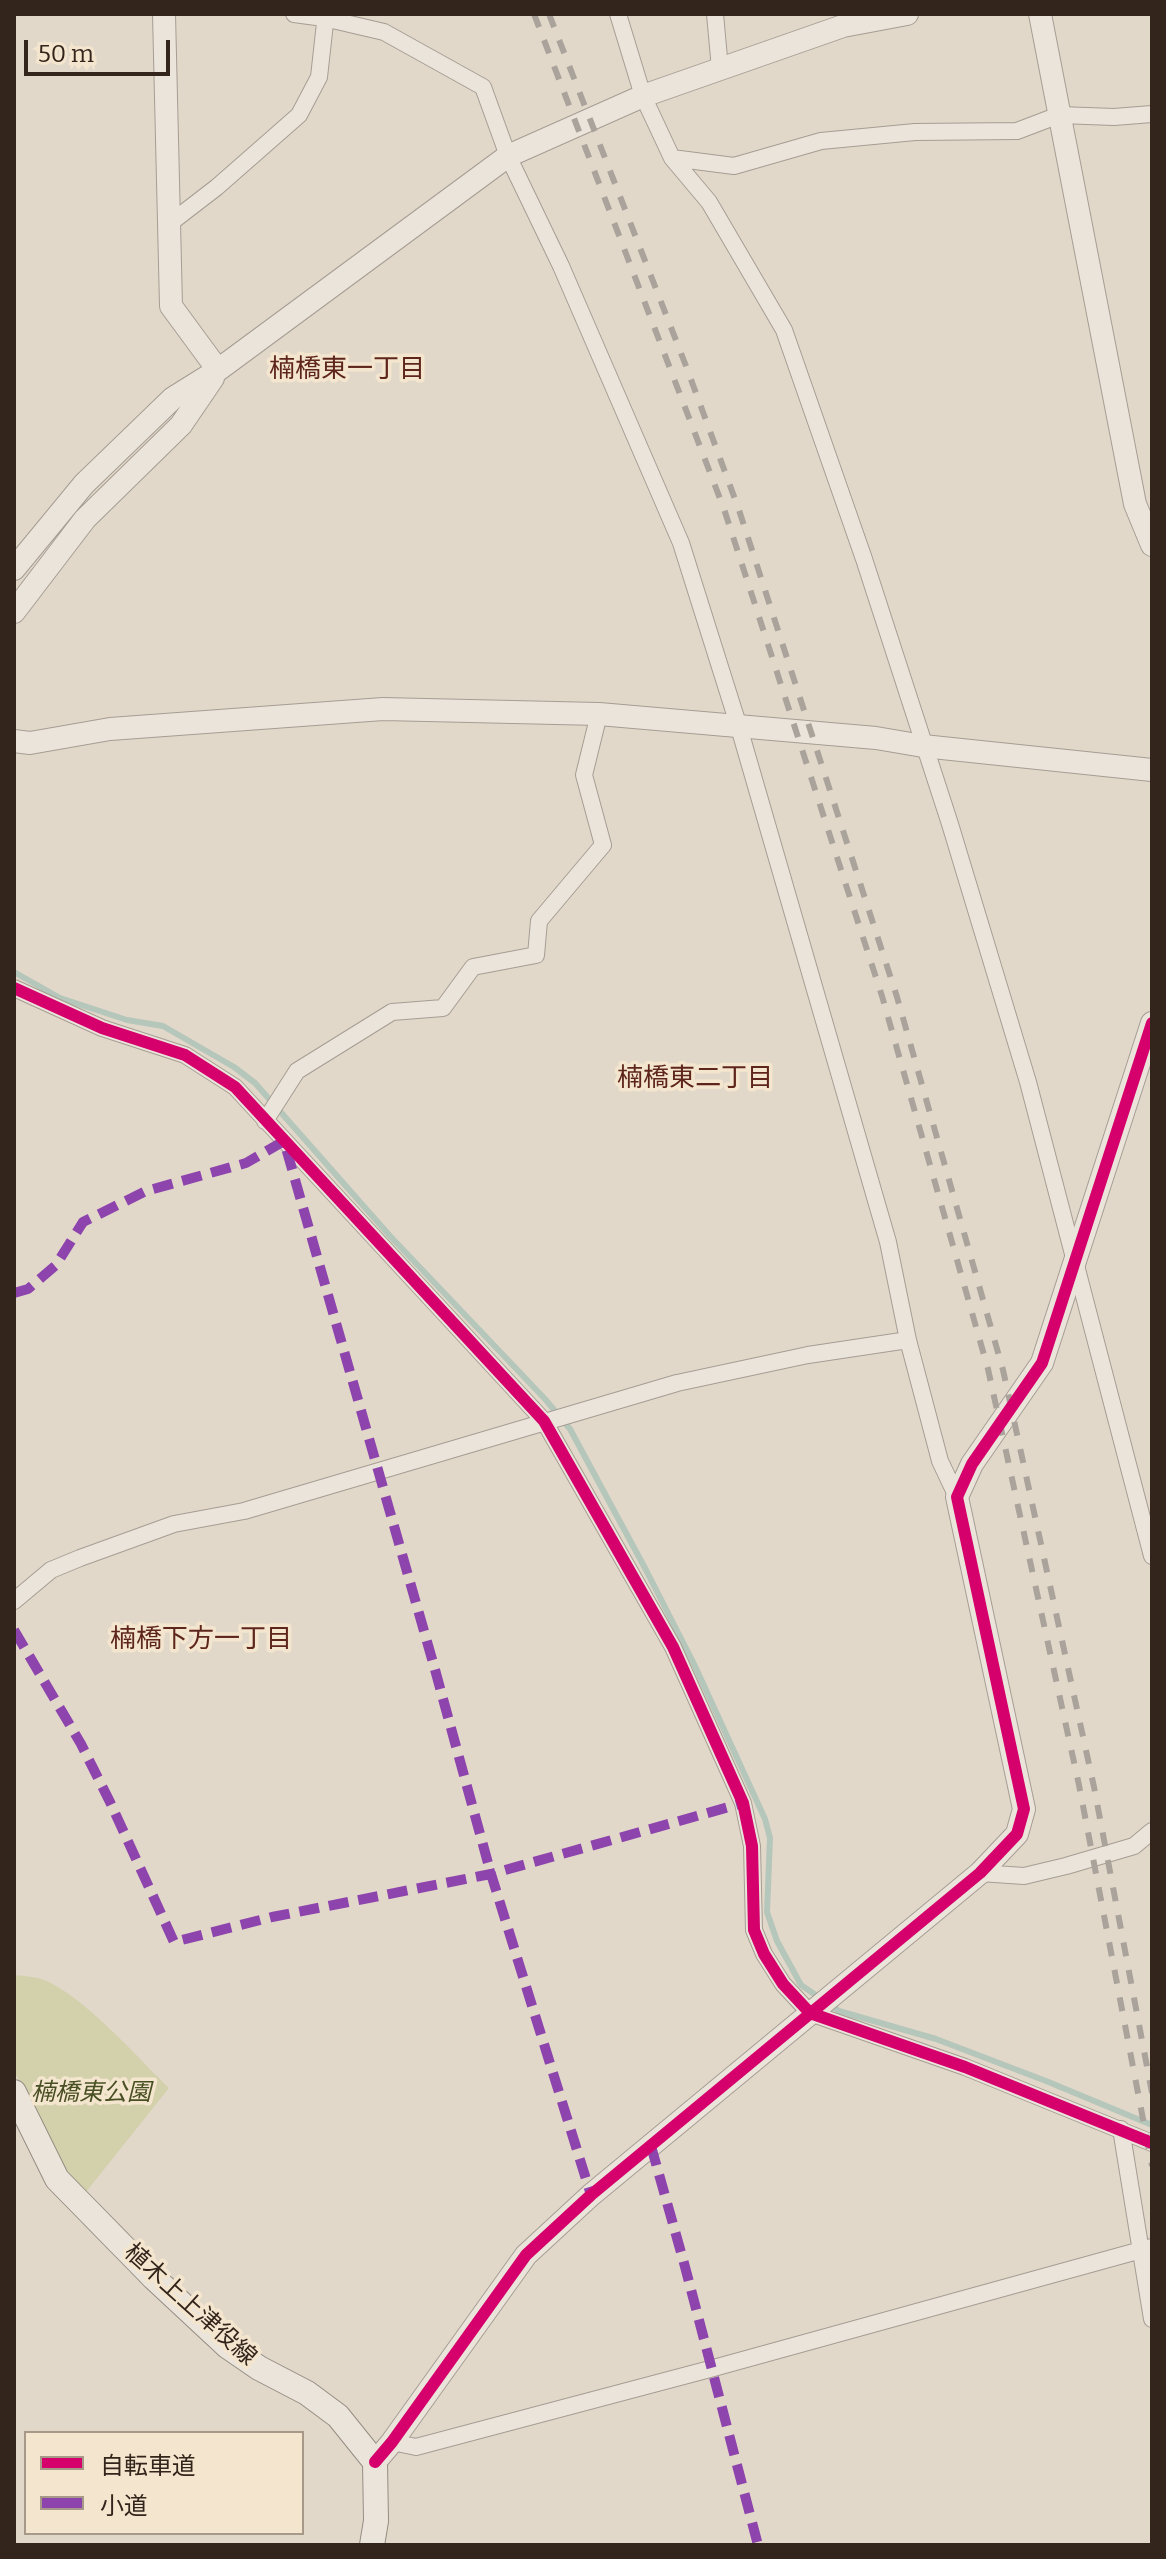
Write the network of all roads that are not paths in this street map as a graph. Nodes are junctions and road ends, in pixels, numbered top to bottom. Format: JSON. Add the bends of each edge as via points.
{"nodes":[{"id":1,"x":164,"y":14,"type":"edge"},
{"id":2,"x":294,"y":14,"type":"edge"},
{"id":3,"x":618,"y":14,"type":"edge"},
{"id":4,"x":715,"y":14,"type":"edge"},
{"id":5,"x":907,"y":14,"type":"edge"},
{"id":6,"x":1040,"y":14,"type":"edge"},
{"id":7,"x":325,"y":16,"type":"edge"},
{"id":8,"x":720,"y":69,"type":"junction"},
{"id":9,"x":643,"y":96,"type":"junction"},
{"id":10,"x":1152,"y":114,"type":"edge"},
{"id":11,"x":1059,"y":115,"type":"junction"},
{"id":12,"x":508,"y":156,"type":"junction"},
{"id":13,"x":672,"y":158,"type":"junction"},
{"id":14,"x":169,"y":224,"type":"junction"},
{"id":15,"x":218,"y":370,"type":"junction"},
{"id":16,"x":1152,"y":545,"type":"edge"},
{"id":17,"x":14,"y":569,"type":"edge"},
{"id":18,"x":14,"y":612,"type":"edge"},
{"id":19,"x":599,"y":714,"type":"junction"},
{"id":20,"x":738,"y":724,"type":"junction"},
{"id":21,"x":14,"y":741,"type":"edge"},
{"id":22,"x":923,"y":746,"type":"junction"},
{"id":23,"x":1152,"y":770,"type":"edge"},
{"id":24,"x":14,"y":988,"type":"edge"},
{"id":25,"x":1152,"y":1023,"type":"edge"},
{"id":26,"x":265,"y":1121,"type":"junction"},
{"id":27,"x":1075,"y":1258,"type":"junction"},
{"id":28,"x":908,"y":1340,"type":"junction"},
{"id":29,"x":544,"y":1421,"type":"junction"},
{"id":30,"x":957,"y":1497,"type":"junction"},
{"id":31,"x":1152,"y":1556,"type":"edge"},
{"id":32,"x":14,"y":1601,"type":"edge"},
{"id":33,"x":1152,"y":1831,"type":"edge"},
{"id":34,"x":980,"y":1873,"type":"junction"},
{"id":35,"x":810,"y":2013,"type":"junction"},
{"id":36,"x":14,"y":2092,"type":"edge"},
{"id":37,"x":1121,"y":2129,"type":"junction"},
{"id":38,"x":1152,"y":2143,"type":"edge"},
{"id":39,"x":1146,"y":2248,"type":"edge"},
{"id":40,"x":1152,"y":2319,"type":"edge"},
{"id":41,"x":392,"y":2442,"type":"junction"},
{"id":42,"x":375,"y":2462,"type":"junction"},
{"id":43,"x":372,"y":2545,"type":"edge"}],
"edges":[{"from":1,"to":14,"type":"street"},
{"from":2,"to":7,"type":"street"},
{"from":3,"to":9,"type":"street"},
{"from":4,"to":8,"type":"street"},
{"from":5,"to":8,"type":"street","via":[[843,26]]},
{"from":6,"to":11,"type":"street"},
{"from":7,"to":12,"type":"street","via":[[384,32],[483,87]]},
{"from":7,"to":14,"type":"street","via":[[319,77],[299,115]]},
{"from":8,"to":9,"type":"street"},
{"from":9,"to":12,"type":"street"},
{"from":9,"to":13,"type":"street"},
{"from":10,"to":11,"type":"street"},
{"from":11,"to":13,"type":"street","via":[[1017,131],[915,132],[821,141],[734,166]]},
{"from":11,"to":16,"type":"street","via":[[1135,504]]},
{"from":12,"to":15,"type":"street"},
{"from":12,"to":20,"type":"street","via":[[681,543]]},
{"from":13,"to":22,"type":"street","via":[[709,202],[784,330]]},
{"from":14,"to":15,"type":"street","via":[[171,306]]},
{"from":15,"to":17,"type":"street","via":[[173,398],[84,484]]},
{"from":15,"to":18,"type":"street","via":[[181,425],[85,519]]},
{"from":19,"to":20,"type":"street"},
{"from":19,"to":21,"type":"street","via":[[383,709]]},
{"from":19,"to":26,"type":"street","via":[[584,775],[603,845],[539,921],[536,955],[473,967],[443,1008],[392,1012],[297,1071]]},
{"from":20,"to":22,"type":"street"},
{"from":20,"to":28,"type":"street","via":[[888,1242]]},
{"from":22,"to":23,"type":"street"},
{"from":22,"to":27,"type":"street","via":[[1028,1082]]},
{"from":24,"to":26,"type":"street","via":[[102,1028],[185,1055],[235,1087]]},
{"from":25,"to":27,"type":"street"},
{"from":26,"to":29,"type":"street"},
{"from":27,"to":30,"type":"street","via":[[1042,1363],[972,1464]]},
{"from":27,"to":31,"type":"street"},
{"from":28,"to":29,"type":"street","via":[[677,1383]]},
{"from":28,"to":30,"type":"street","via":[[940,1461]]},
{"from":29,"to":32,"type":"street","via":[[244,1511],[174,1524],[51,1570]]},
{"from":29,"to":35,"type":"street","via":[[679,1661],[743,1803],[752,1846],[754,1930],[783,1984]]},
{"from":30,"to":34,"type":"street","via":[[1024,1809],[1017,1834]]},
{"from":33,"to":34,"type":"street","via":[[1134,1846],[1066,1866],[1024,1876]]},
{"from":34,"to":35,"type":"street"},
{"from":35,"to":37,"type":"street"},
{"from":35,"to":41,"type":"street","via":[[526,2255]]},
{"from":36,"to":42,"type":"main road","name":"植木上上津役線","via":[[57,2179],[227,2346],[338,2416]]},
{"from":37,"to":38,"type":"street"},
{"from":37,"to":39,"type":"street"},
{"from":39,"to":40,"type":"street"},
{"from":39,"to":41,"type":"street","via":[[416,2447]]},
{"from":41,"to":42,"type":"street"},
{"from":42,"to":43,"type":"main road"}]}
